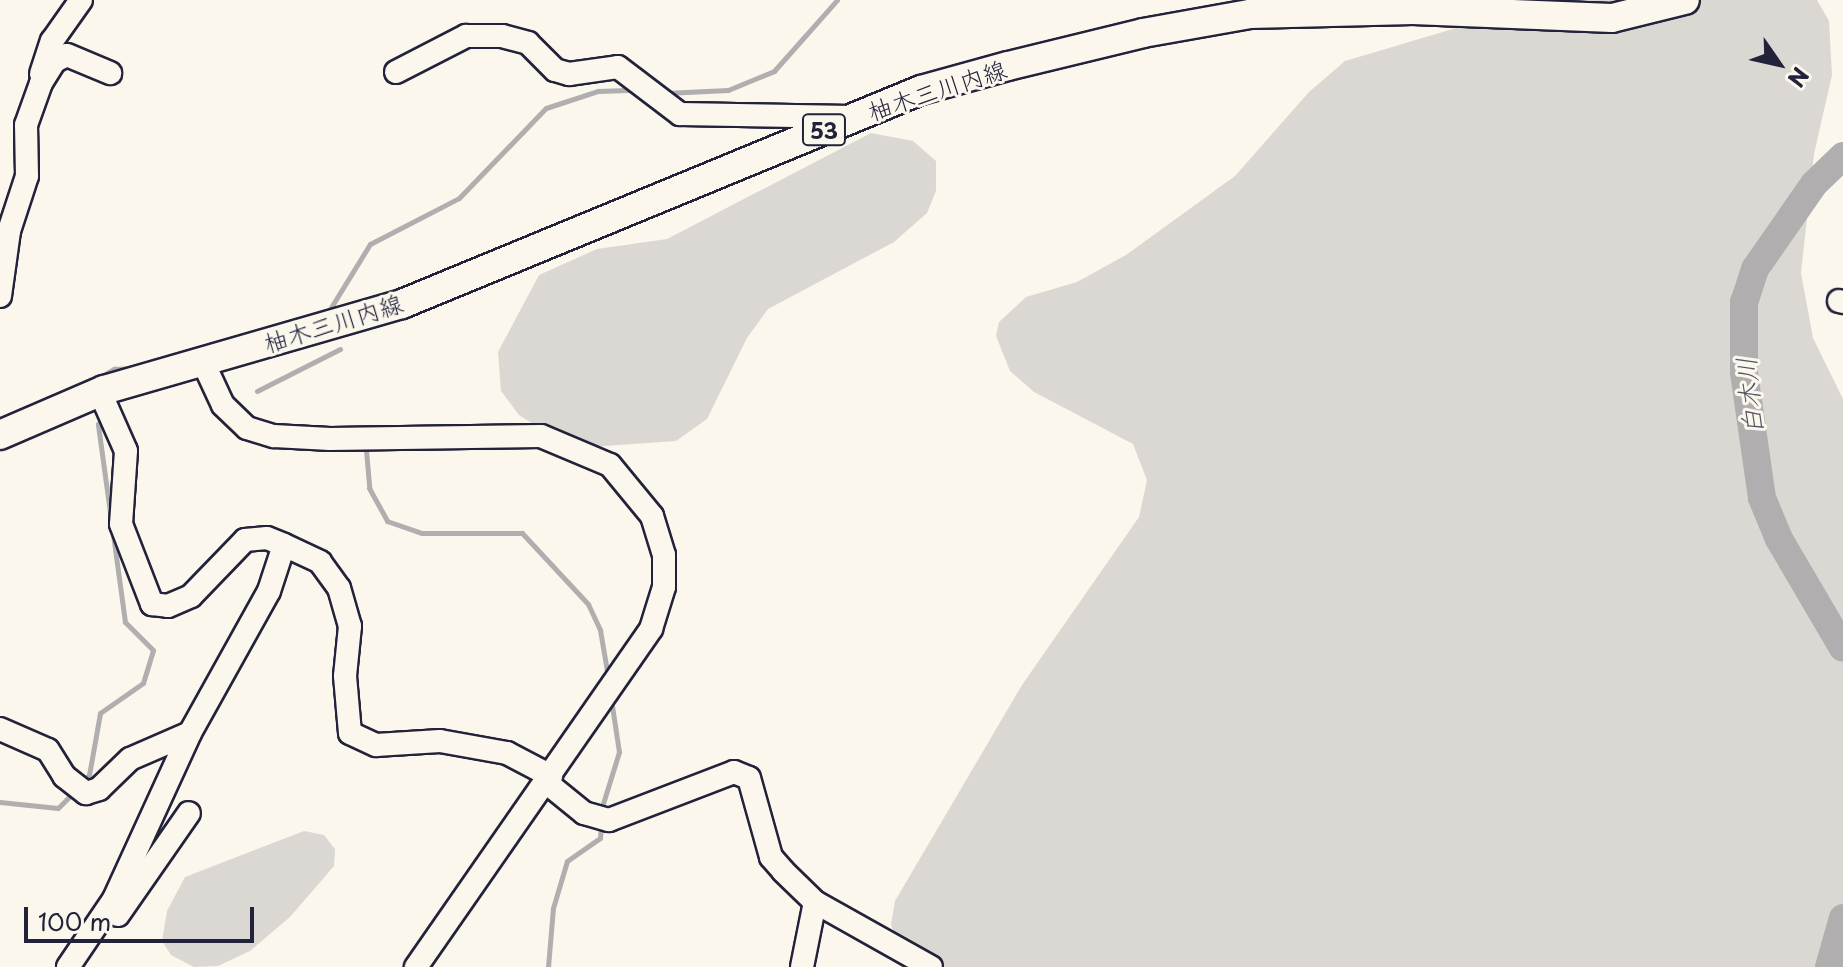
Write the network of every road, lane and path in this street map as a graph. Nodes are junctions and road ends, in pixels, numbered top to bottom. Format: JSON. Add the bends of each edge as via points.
{"nodes":[{"id":1,"x":81,"y":0,"type":"edge"},
{"id":2,"x":1685,"y":0,"type":"edge"},
{"id":3,"x":396,"y":72,"type":"dead end"},
{"id":4,"x":110,"y":73,"type":"dead end"},
{"id":5,"x":41,"y":83,"type":"junction"},
{"id":6,"x":857,"y":117,"type":"junction"},
{"id":7,"x":0,"y":296,"type":"edge"},
{"id":8,"x":203,"y":362,"type":"junction"},
{"id":9,"x":100,"y":392,"type":"junction"},
{"id":10,"x":0,"y":435,"type":"edge"},
{"id":11,"x":284,"y":545,"type":"junction"},
{"id":12,"x":0,"y":729,"type":"edge"},
{"id":13,"x":190,"y":733,"type":"junction"},
{"id":14,"x":549,"y":779,"type":"junction"},
{"id":15,"x":189,"y":813,"type":"dead end"},
{"id":16,"x":815,"y":902,"type":"junction"},
{"id":17,"x":83,"y":945,"type":"junction"},
{"id":18,"x":68,"y":967,"type":"edge"},
{"id":19,"x":416,"y":967,"type":"edge"},
{"id":20,"x":802,"y":967,"type":"edge"},
{"id":21,"x":931,"y":967,"type":"edge"}],
"edges":[{"from":1,"to":5,"type":"street","via":[[52,41],[41,66]]},
{"from":2,"to":6,"type":"main road","name":"柚木三川内線","number":"53","via":[[1612,18],[1413,10],[1250,14],[1008,66],[921,90]]},
{"from":3,"to":6,"type":"street","via":[[466,36],[502,36],[528,43],[555,70],[569,74],[618,67],[680,114]]},
{"from":4,"to":5,"type":"street","via":[[67,55],[55,61]]},
{"from":5,"to":7,"type":"street","via":[[26,125],[27,176],[9,231]]},
{"from":6,"to":8,"type":"main road","name":"柚木三川内線","number":"53","via":[[402,304]]},
{"from":8,"to":9,"type":"main road","name":"柚木三川内線","number":"53"},
{"from":8,"to":14,"type":"street","via":[[223,405],[247,428],[274,436],[541,436],[610,465],[634,489],[652,516],[664,555],[664,587],[651,629]]},
{"from":9,"to":10,"type":"main road","name":"柚木三川内線","number":"53"},
{"from":9,"to":11,"type":"street","via":[[126,451],[121,524],[152,604],[168,606],[191,596],[245,540],[267,538]]},
{"from":11,"to":13,"type":"street","via":[[269,591]]},
{"from":11,"to":14,"type":"street","via":[[320,562],[339,588],[350,626],[345,676],[350,733],[376,745],[440,741],[507,753]]},
{"from":12,"to":13,"type":"street","via":[[48,750],[77,786],[99,789],[130,759]]},
{"from":13,"to":17,"type":"street","via":[[114,899]]},
{"from":14,"to":16,"type":"street","via":[[584,813],[609,820],[734,772],[749,778],[771,857]]},
{"from":14,"to":19,"type":"street"},
{"from":15,"to":17,"type":"street","via":[[96,944]]},
{"from":16,"to":20,"type":"street"},
{"from":16,"to":21,"type":"street"},
{"from":17,"to":18,"type":"street"}]}
